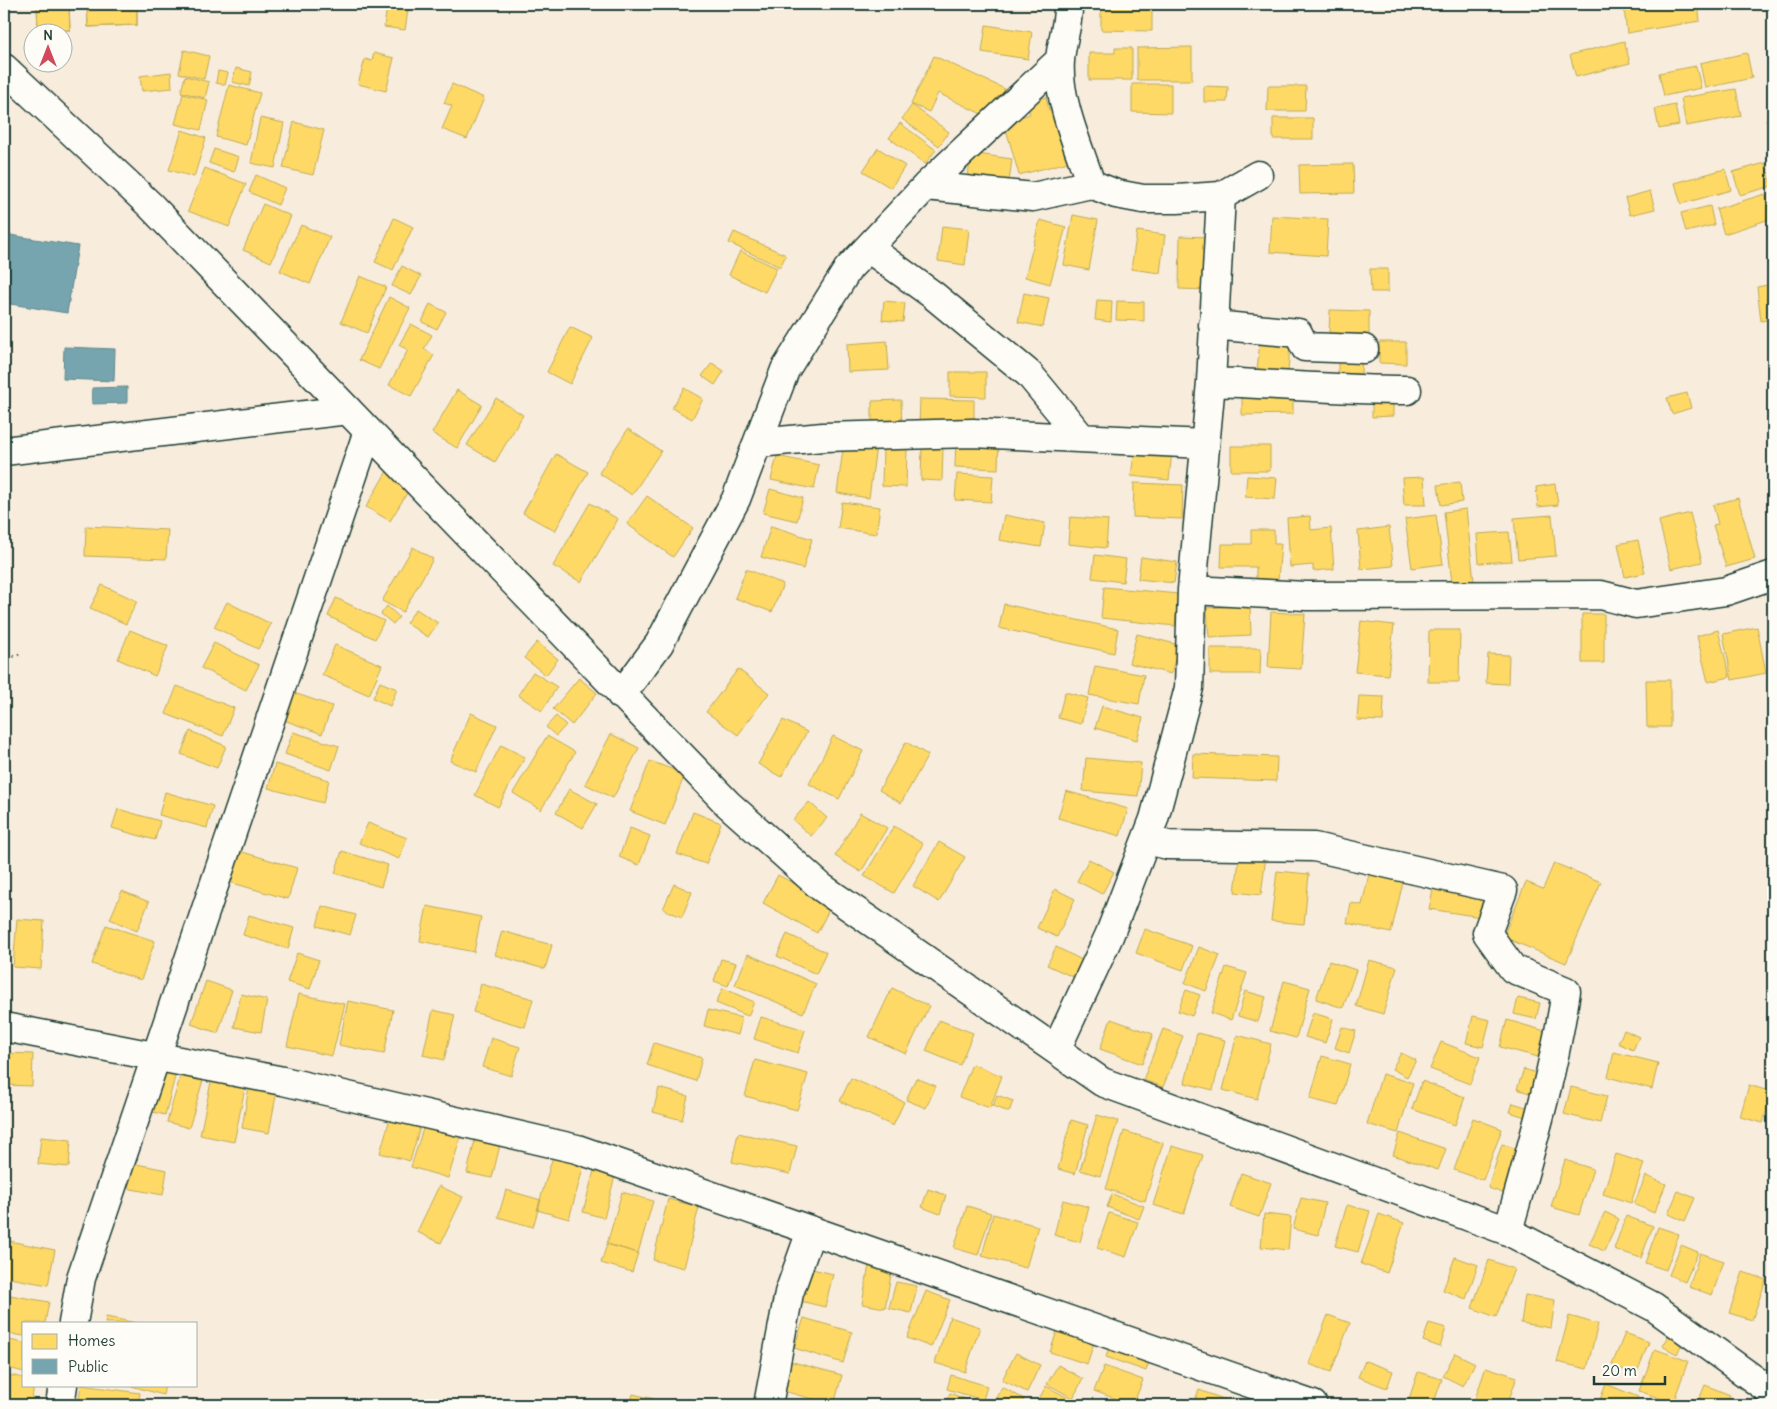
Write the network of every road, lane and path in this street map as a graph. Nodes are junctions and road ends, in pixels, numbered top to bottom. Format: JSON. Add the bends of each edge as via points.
{"nodes":[{"id":1,"x":1068,"y":4,"type":"edge"},
{"id":2,"x":1060,"y":61,"type":"junction"},
{"id":3,"x":4,"y":68,"type":"edge"},
{"id":4,"x":1258,"y":175,"type":"dead end"},
{"id":5,"x":1091,"y":184,"type":"junction"},
{"id":6,"x":926,"y":186,"type":"junction"},
{"id":7,"x":1221,"y":196,"type":"junction"},
{"id":8,"x":868,"y":248,"type":"junction"},
{"id":9,"x":1213,"y":325,"type":"junction"},
{"id":10,"x":1364,"y":349,"type":"dead end"},
{"id":11,"x":1211,"y":382,"type":"junction"},
{"id":12,"x":1407,"y":390,"type":"dead end"},
{"id":13,"x":348,"y":410,"type":"junction"},
{"id":14,"x":368,"y":432,"type":"junction"},
{"id":15,"x":1081,"y":437,"type":"junction"},
{"id":16,"x":758,"y":443,"type":"junction"},
{"id":17,"x":1204,"y":444,"type":"junction"},
{"id":18,"x":4,"y":451,"type":"edge"},
{"id":19,"x":1773,"y":575,"type":"edge"},
{"id":20,"x":1192,"y":590,"type":"junction"},
{"id":21,"x":20,"y":654,"type":"dead end"},
{"id":22,"x":4,"y":660,"type":"edge"},
{"id":23,"x":621,"y":695,"type":"junction"},
{"id":24,"x":1146,"y":840,"type":"junction"},
{"id":25,"x":4,"y":1027,"type":"edge"},
{"id":26,"x":1056,"y":1050,"type":"junction"},
{"id":27,"x":156,"y":1056,"type":"junction"},
{"id":28,"x":811,"y":1231,"type":"junction"},
{"id":29,"x":1508,"y":1231,"type":"junction"},
{"id":30,"x":73,"y":1322,"type":"edge"},
{"id":31,"x":63,"y":1386,"type":"edge"},
{"id":32,"x":1773,"y":1394,"type":"edge"},
{"id":33,"x":60,"y":1405,"type":"edge"},
{"id":34,"x":768,"y":1405,"type":"edge"},
{"id":35,"x":1312,"y":1405,"type":"edge"}],
"edges":[{"from":1,"to":2,"type":"street","via":[[1069,22]]},
{"from":2,"to":5,"type":"street","via":[[1064,106]]},
{"from":2,"to":6,"type":"street"},
{"from":3,"to":13,"type":"street","via":[[150,205]]},
{"from":4,"to":7,"type":"street"},
{"from":5,"to":6,"type":"street","via":[[1033,197]]},
{"from":5,"to":7,"type":"street","via":[[1116,194],[1143,199]]},
{"from":6,"to":8,"type":"street"},
{"from":7,"to":9,"type":"street"},
{"from":8,"to":15,"type":"street","via":[[1029,374]]},
{"from":8,"to":16,"type":"street","via":[[848,269],[785,370]]},
{"from":9,"to":10,"type":"street","via":[[1298,333],[1305,347]]},
{"from":9,"to":11,"type":"street"},
{"from":11,"to":12,"type":"street","via":[[1344,390]]},
{"from":11,"to":17,"type":"street"},
{"from":13,"to":14,"type":"street"},
{"from":13,"to":18,"type":"street"},
{"from":14,"to":23,"type":"street"},
{"from":14,"to":27,"type":"street"},
{"from":15,"to":16,"type":"street","via":[[973,433],[823,437]]},
{"from":15,"to":17,"type":"street"},
{"from":16,"to":23,"type":"street","via":[[736,499],[659,644]]},
{"from":17,"to":20,"type":"street"},
{"from":19,"to":20,"type":"street","via":[[1726,590],[1636,604],[1601,595],[1306,596]]},
{"from":20,"to":24,"type":"street","via":[[1189,688]]},
{"from":21,"to":22,"type":"path"},
{"from":23,"to":26,"type":"street","via":[[728,804],[821,887]]},
{"from":24,"to":26,"type":"street","via":[[1109,936]]},
{"from":24,"to":29,"type":"street","via":[[1168,845],[1314,846],[1503,890],[1487,932],[1513,969],[1566,991],[1539,1119]]},
{"from":25,"to":27,"type":"street"},
{"from":26,"to":29,"type":"street","via":[[1102,1082]]},
{"from":27,"to":28,"type":"street","via":[[283,1081],[577,1150]]},
{"from":27,"to":30,"type":"street","via":[[81,1278]]},
{"from":28,"to":34,"type":"street","via":[[789,1292]]},
{"from":28,"to":35,"type":"street"},
{"from":29,"to":32,"type":"street","via":[[1654,1307]]},
{"from":31,"to":33,"type":"street"}]}
